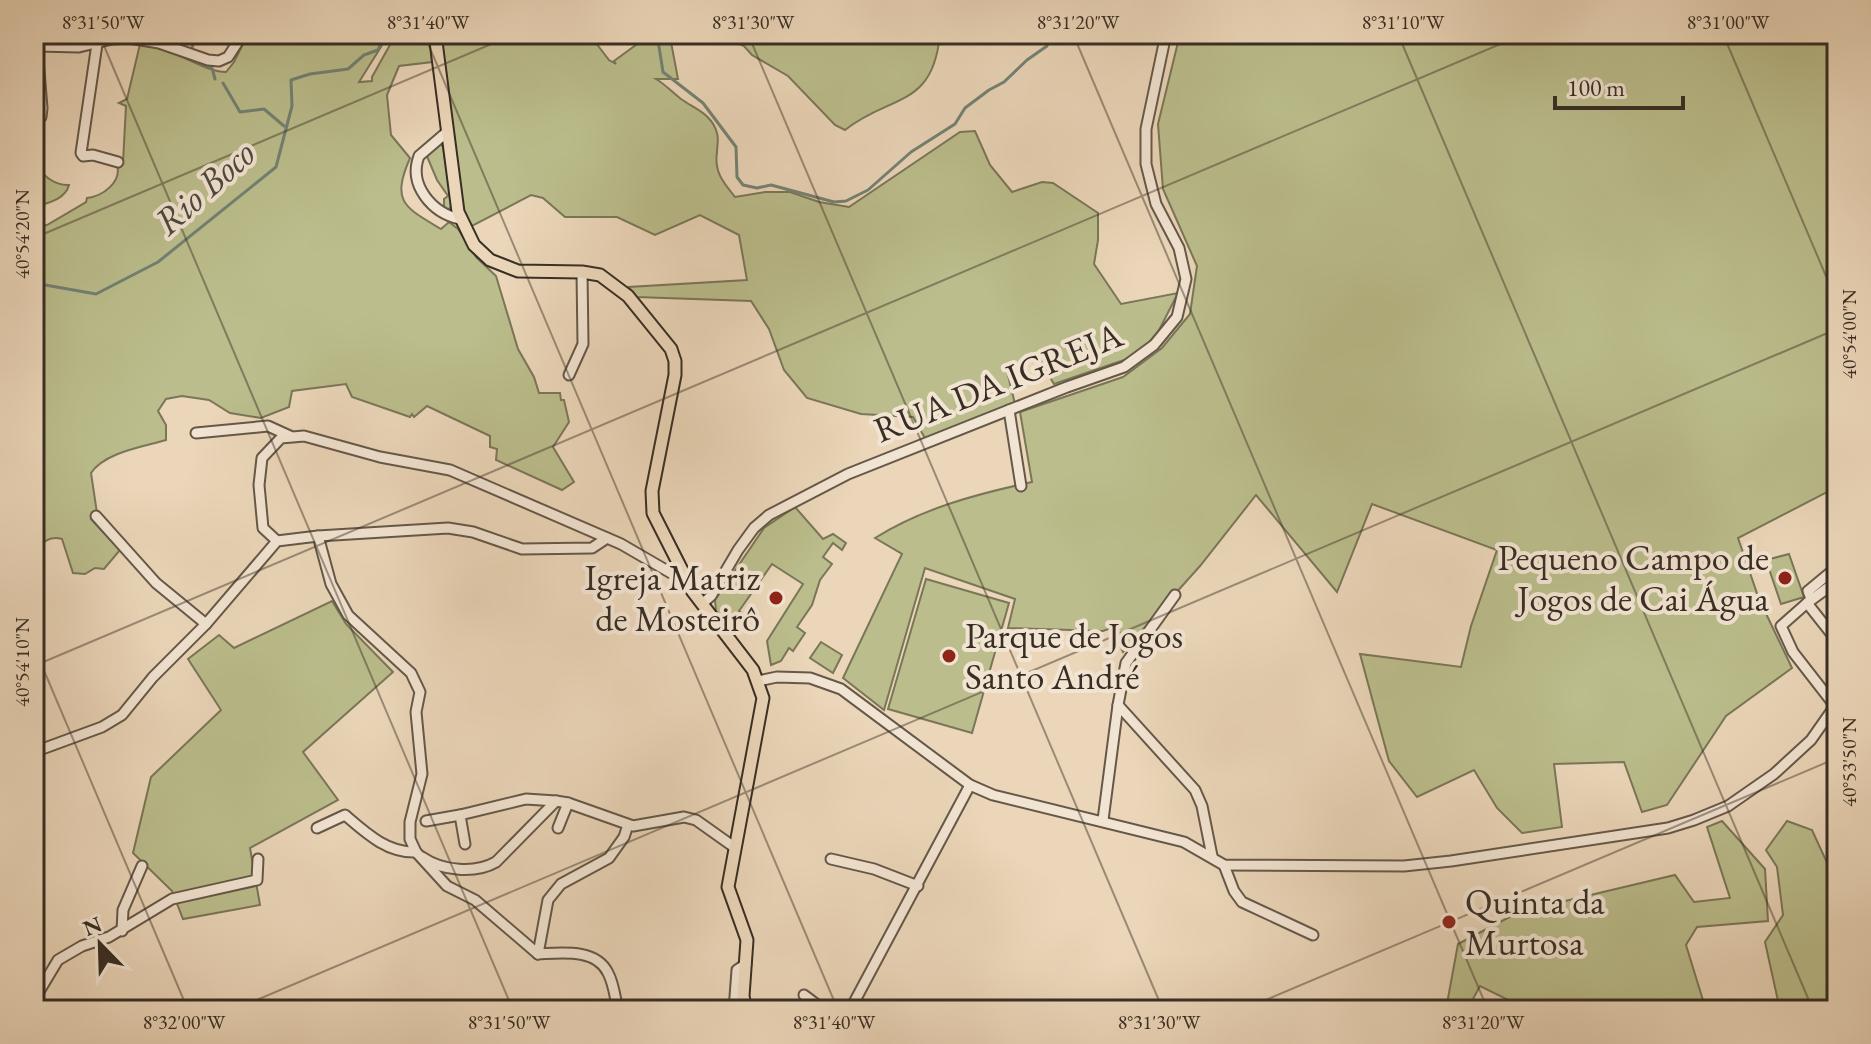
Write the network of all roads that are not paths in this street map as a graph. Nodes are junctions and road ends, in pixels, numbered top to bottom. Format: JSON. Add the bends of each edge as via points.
{"nodes":[{"id":1,"x":243,"y":34,"type":"edge"},
{"id":2,"x":435,"y":34,"type":"edge"},
{"id":3,"x":1166,"y":34,"type":"edge"},
{"id":4,"x":36,"y":42,"type":"edge"},
{"id":5,"x":97,"y":44,"type":"junction"},
{"id":6,"x":34,"y":123,"type":"edge"},
{"id":7,"x":447,"y":132,"type":"junction"},
{"id":8,"x":118,"y":162,"type":"dead end"},
{"id":9,"x":460,"y":219,"type":"junction"},
{"id":10,"x":582,"y":272,"type":"junction"},
{"id":11,"x":569,"y":375,"type":"dead end"},
{"id":12,"x":1009,"y":410,"type":"junction"},
{"id":13,"x":196,"y":433,"type":"dead end"},
{"id":14,"x":293,"y":437,"type":"junction"},
{"id":15,"x":1021,"y":486,"type":"dead end"},
{"id":16,"x":96,"y":516,"type":"dead end"},
{"id":17,"x":318,"y":536,"type":"junction"},
{"id":18,"x":607,"y":538,"type":"junction"},
{"id":19,"x":277,"y":541,"type":"junction"},
{"id":20,"x":1837,"y":567,"type":"edge"},
{"id":21,"x":682,"y":574,"type":"junction"},
{"id":22,"x":720,"y":581,"type":"junction"},
{"id":23,"x":1837,"y":581,"type":"edge"},
{"id":24,"x":693,"y":592,"type":"junction"},
{"id":25,"x":1175,"y":595,"type":"dead end"},
{"id":26,"x":1809,"y":601,"type":"junction"},
{"id":27,"x":702,"y":604,"type":"junction"},
{"id":28,"x":206,"y":624,"type":"junction"},
{"id":29,"x":1837,"y":641,"type":"edge"},
{"id":30,"x":758,"y":681,"type":"junction"},
{"id":31,"x":1836,"y":704,"type":"edge"},
{"id":32,"x":1118,"y":705,"type":"junction"},
{"id":33,"x":34,"y":752,"type":"edge"},
{"id":34,"x":970,"y":785,"type":"junction"},
{"id":35,"x":556,"y":801,"type":"junction"},
{"id":36,"x":568,"y":803,"type":"junction"},
{"id":37,"x":460,"y":815,"type":"junction"},
{"id":38,"x":1103,"y":820,"type":"junction"},
{"id":39,"x":426,"y":821,"type":"dead end"},
{"id":40,"x":628,"y":825,"type":"junction"},
{"id":41,"x":317,"y":828,"type":"dead end"},
{"id":42,"x":558,"y":828,"type":"dead end"},
{"id":43,"x":465,"y":844,"type":"dead end"},
{"id":44,"x":734,"y":847,"type":"junction"},
{"id":45,"x":416,"y":852,"type":"junction"},
{"id":46,"x":1212,"y":856,"type":"junction"},
{"id":47,"x":258,"y":859,"type":"dead end"},
{"id":48,"x":831,"y":859,"type":"dead end"},
{"id":49,"x":1224,"y":865,"type":"junction"},
{"id":50,"x":142,"y":866,"type":"dead end"},
{"id":51,"x":918,"y":886,"type":"junction"},
{"id":52,"x":122,"y":931,"type":"junction"},
{"id":53,"x":1313,"y":935,"type":"dead end"},
{"id":54,"x":538,"y":954,"type":"junction"},
{"id":55,"x":746,"y":968,"type":"junction"},
{"id":56,"x":804,"y":995,"type":"dead end"},
{"id":57,"x":34,"y":1000,"type":"edge"},
{"id":58,"x":618,"y":1010,"type":"edge"},
{"id":59,"x":734,"y":1010,"type":"edge"},
{"id":60,"x":746,"y":1010,"type":"edge"},
{"id":61,"x":824,"y":1010,"type":"edge"},
{"id":62,"x":850,"y":1010,"type":"edge"}],
"edges":[{"from":1,"to":5,"type":"street","via":[[228,57],[219,61],[144,40]]},
{"from":2,"to":7,"type":"main road"},
{"from":3,"to":12,"type":"street","name":"RUA DA IGREJA","via":[[1146,129],[1146,164],[1186,279],[1177,317],[1154,345],[1124,367]]},
{"from":4,"to":5,"type":"street"},
{"from":4,"to":6,"type":"street","via":[[42,108]]},
{"from":5,"to":8,"type":"street","via":[[81,153]]},
{"from":7,"to":9,"type":"main road"},
{"from":7,"to":9,"type":"street","via":[[419,156],[416,177],[431,203]]},
{"from":9,"to":10,"type":"main road","via":[[490,260],[518,271]]},
{"from":10,"to":11,"type":"street","via":[[583,344]]},
{"from":10,"to":21,"type":"main road","via":[[613,282],[673,354],[675,375],[651,505]]},
{"from":12,"to":15,"type":"street"},
{"from":12,"to":22,"type":"street","name":"RUA DA IGREJA","via":[[848,474],[769,515],[754,528]]},
{"from":13,"to":14,"type":"street","via":[[268,426]]},
{"from":14,"to":18,"type":"street","via":[[450,470]]},
{"from":14,"to":19,"type":"street","via":[[281,438],[262,458],[263,528]]},
{"from":16,"to":28,"type":"street","via":[[156,583]]},
{"from":17,"to":18,"type":"street","via":[[448,528],[522,549],[592,548]]},
{"from":17,"to":19,"type":"street"},
{"from":17,"to":45,"type":"street","via":[[331,584],[348,615],[411,673],[420,692],[416,712],[422,774],[410,822]]},
{"from":18,"to":21,"type":"street"},
{"from":19,"to":28,"type":"street"},
{"from":20,"to":26,"type":"street","via":[[1808,591]]},
{"from":21,"to":24,"type":"main road"},
{"from":22,"to":24,"type":"street"},
{"from":22,"to":27,"type":"street","name":"RUA DA IGREJA"},
{"from":23,"to":26,"type":"street"},
{"from":24,"to":27,"type":"main road"},
{"from":25,"to":32,"type":"street","via":[[1126,663]]},
{"from":26,"to":29,"type":"street"},
{"from":26,"to":31,"type":"street","via":[[1781,626],[1793,652]]},
{"from":27,"to":30,"type":"main road"},
{"from":28,"to":33,"type":"street","via":[[122,715]]},
{"from":30,"to":34,"type":"street","via":[[810,678],[841,689]]},
{"from":30,"to":44,"type":"main road","via":[[763,704]]},
{"from":31,"to":49,"type":"street","via":[[1811,740],[1774,774],[1728,806],[1668,828],[1404,866]]},
{"from":32,"to":38,"type":"street"},
{"from":32,"to":46,"type":"street","via":[[1195,790]]},
{"from":34,"to":38,"type":"street"},
{"from":34,"to":51,"type":"street"},
{"from":35,"to":36,"type":"street"},
{"from":35,"to":37,"type":"street","via":[[526,799]]},
{"from":35,"to":45,"type":"street","via":[[484,869],[445,867]]},
{"from":36,"to":40,"type":"street"},
{"from":36,"to":42,"type":"street"},
{"from":37,"to":39,"type":"street"},
{"from":37,"to":43,"type":"street"},
{"from":38,"to":46,"type":"street","via":[[1184,842]]},
{"from":40,"to":44,"type":"street","via":[[684,817]]},
{"from":40,"to":54,"type":"street","via":[[609,858],[561,884],[548,900]]},
{"from":41,"to":45,"type":"street","via":[[345,815],[375,840],[402,853]]},
{"from":44,"to":55,"type":"main road","via":[[728,887],[746,930]]},
{"from":45,"to":54,"type":"street","via":[[447,886],[475,900]]},
{"from":46,"to":49,"type":"street"},
{"from":47,"to":52,"type":"street","via":[[257,880],[172,899]]},
{"from":48,"to":51,"type":"street"},
{"from":49,"to":53,"type":"street","via":[[1242,902]]},
{"from":50,"to":52,"type":"street","via":[[123,910]]},
{"from":51,"to":62,"type":"street"},
{"from":52,"to":57,"type":"street","via":[[58,960]]},
{"from":54,"to":58,"type":"street","via":[[592,957],[608,970]]},
{"from":55,"to":59,"type":"street","via":[[737,970]]},
{"from":55,"to":60,"type":"main road"},
{"from":56,"to":61,"type":"street"}]}
